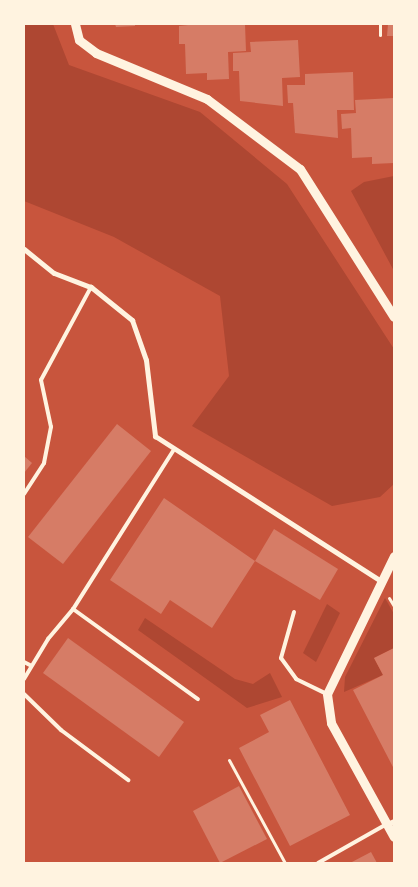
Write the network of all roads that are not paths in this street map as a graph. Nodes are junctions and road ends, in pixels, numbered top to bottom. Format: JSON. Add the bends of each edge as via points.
{"nodes":[{"id":1,"x":75,"y":24,"type":"edge"},
{"id":2,"x":24,"y":249,"type":"edge"},
{"id":3,"x":91,"y":287,"type":"junction"},
{"id":4,"x":394,"y":318,"type":"edge"},
{"id":5,"x":173,"y":451,"type":"junction"},
{"id":6,"x":24,"y":494,"type":"edge"},
{"id":7,"x":394,"y":556,"type":"edge"},
{"id":8,"x":379,"y":580,"type":"junction"},
{"id":9,"x":73,"y":609,"type":"junction"},
{"id":10,"x":294,"y":612,"type":"dead end"},
{"id":11,"x":24,"y":662,"type":"edge"},
{"id":12,"x":30,"y":665,"type":"junction"},
{"id":13,"x":24,"y":679,"type":"edge"},
{"id":14,"x":24,"y":694,"type":"edge"},
{"id":15,"x":327,"y":694,"type":"junction"},
{"id":16,"x":198,"y":700,"type":"dead end"},
{"id":17,"x":128,"y":780,"type":"dead end"},
{"id":18,"x":391,"y":822,"type":"edge"},
{"id":19,"x":394,"y":837,"type":"edge"},
{"id":20,"x":318,"y":863,"type":"edge"}],
"edges":[{"from":1,"to":4,"type":"street","via":[[79,40],[96,53],[208,99],[300,169]]},
{"from":2,"to":3,"type":"street","via":[[54,273]]},
{"from":3,"to":5,"type":"street","via":[[132,320],[146,360],[150,423],[155,436]]},
{"from":3,"to":6,"type":"lane","via":[[40,380],[52,427],[44,463]]},
{"from":5,"to":8,"type":"street"},
{"from":5,"to":9,"type":"lane"},
{"from":7,"to":8,"type":"street"},
{"from":8,"to":15,"type":"street"},
{"from":9,"to":12,"type":"lane"},
{"from":9,"to":16,"type":"lane"},
{"from":10,"to":15,"type":"lane","via":[[281,658],[296,679]]},
{"from":11,"to":12,"type":"lane"},
{"from":12,"to":13,"type":"lane"},
{"from":14,"to":17,"type":"lane","via":[[61,730]]},
{"from":15,"to":18,"type":"street","via":[[331,723]]},
{"from":18,"to":19,"type":"street"},
{"from":18,"to":20,"type":"lane"}]}
